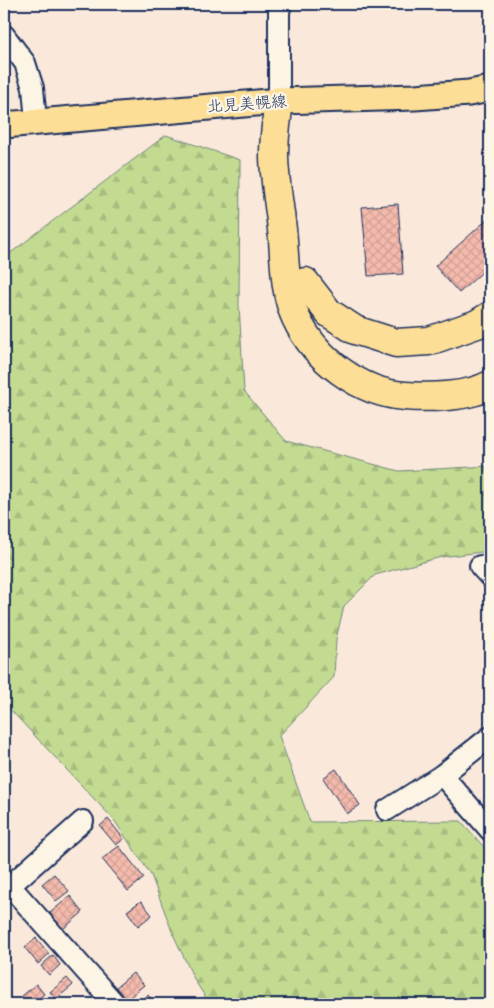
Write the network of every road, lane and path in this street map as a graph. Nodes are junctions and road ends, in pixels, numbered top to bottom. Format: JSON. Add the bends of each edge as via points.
{"nodes":[{"id":1,"x":281,"y":4,"type":"edge"},
{"id":2,"x":4,"y":35,"type":"edge"},
{"id":3,"x":490,"y":89,"type":"edge"},
{"id":4,"x":279,"y":101,"type":"junction"},
{"id":5,"x":36,"y":121,"type":"junction"},
{"id":6,"x":4,"y":125,"type":"edge"},
{"id":7,"x":305,"y":282,"type":"junction"},
{"id":8,"x":490,"y":316,"type":"edge"},
{"id":9,"x":488,"y":382,"type":"edge"},
{"id":10,"x":490,"y":737,"type":"edge"},
{"id":11,"x":442,"y":775,"type":"junction"},
{"id":12,"x":387,"y":810,"type":"dead end"},
{"id":13,"x":82,"y":821,"type":"dead end"},
{"id":14,"x":490,"y":830,"type":"edge"},
{"id":15,"x":7,"y":889,"type":"edge"},
{"id":16,"x":115,"y":1004,"type":"edge"}],
"edges":[{"from":1,"to":4,"type":"street"},
{"from":2,"to":5,"type":"street","via":[[25,63],[33,88]]},
{"from":3,"to":4,"type":"main road","name":"北見美幌線","via":[[415,97]]},
{"from":4,"to":5,"type":"main road","name":"北見美幌線"},
{"from":4,"to":7,"type":"highway","via":[[291,151],[296,231]]},
{"from":4,"to":9,"type":"highway","via":[[274,154],[288,293],[296,318],[314,348],[349,378],[396,396],[430,398]]},
{"from":5,"to":6,"type":"main road","name":"北見美幌線"},
{"from":7,"to":8,"type":"highway","via":[[329,312],[355,330],[396,343],[429,341]]},
{"from":7,"to":9,"type":"highway","via":[[312,311],[327,335],[355,360],[377,373],[410,380],[441,380],[484,370]]},
{"from":10,"to":11,"type":"street"},
{"from":11,"to":12,"type":"street"},
{"from":11,"to":14,"type":"street"},
{"from":13,"to":15,"type":"street"},
{"from":15,"to":16,"type":"street"}]}
